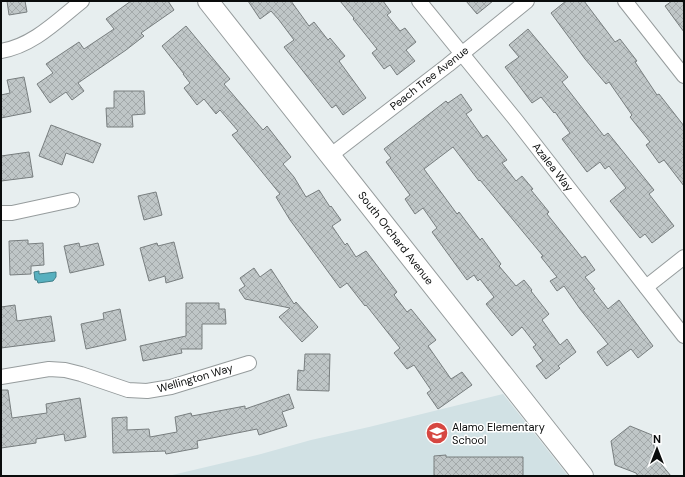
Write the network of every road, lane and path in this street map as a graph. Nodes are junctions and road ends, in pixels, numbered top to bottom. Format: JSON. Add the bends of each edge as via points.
{"nodes":[{"id":1,"x":82,"y":1,"type":"edge"},
{"id":2,"x":208,"y":1,"type":"edge"},
{"id":3,"x":419,"y":1,"type":"edge"},
{"id":4,"x":527,"y":1,"type":"edge"},
{"id":5,"x":625,"y":1,"type":"edge"},
{"id":6,"x":1,"y":51,"type":"edge"},
{"id":7,"x":461,"y":54,"type":"junction"},
{"id":8,"x":684,"y":76,"type":"edge"},
{"id":9,"x":330,"y":155,"type":"junction"},
{"id":10,"x":72,"y":200,"type":"dead end"},
{"id":11,"x":1,"y":213,"type":"edge"},
{"id":12,"x":684,"y":257,"type":"edge"},
{"id":13,"x":646,"y":287,"type":"junction"},
{"id":14,"x":684,"y":336,"type":"edge"},
{"id":15,"x":249,"y":363,"type":"dead end"},
{"id":16,"x":1,"y":377,"type":"edge"},
{"id":17,"x":583,"y":476,"type":"edge"}],
"edges":[{"from":1,"to":6,"type":"street","via":[[36,37],[22,45]]},
{"from":2,"to":9,"type":"street","name":"South Orchard Avenue"},
{"from":3,"to":7,"type":"street","name":"Azalea Way"},
{"from":4,"to":7,"type":"street","name":"Peach Tree Avenue"},
{"from":5,"to":8,"type":"street"},
{"from":7,"to":9,"type":"street","name":"Peach Tree Avenue"},
{"from":7,"to":13,"type":"street","name":"Azalea Way"},
{"from":9,"to":17,"type":"street","name":"South Orchard Avenue"},
{"from":10,"to":11,"type":"street"},
{"from":12,"to":13,"type":"street"},
{"from":13,"to":14,"type":"street","name":"Azalea Way"},
{"from":15,"to":16,"type":"street","name":"Wellington Way","via":[[171,387],[147,391],[128,390],[65,370],[49,369]]}]}
